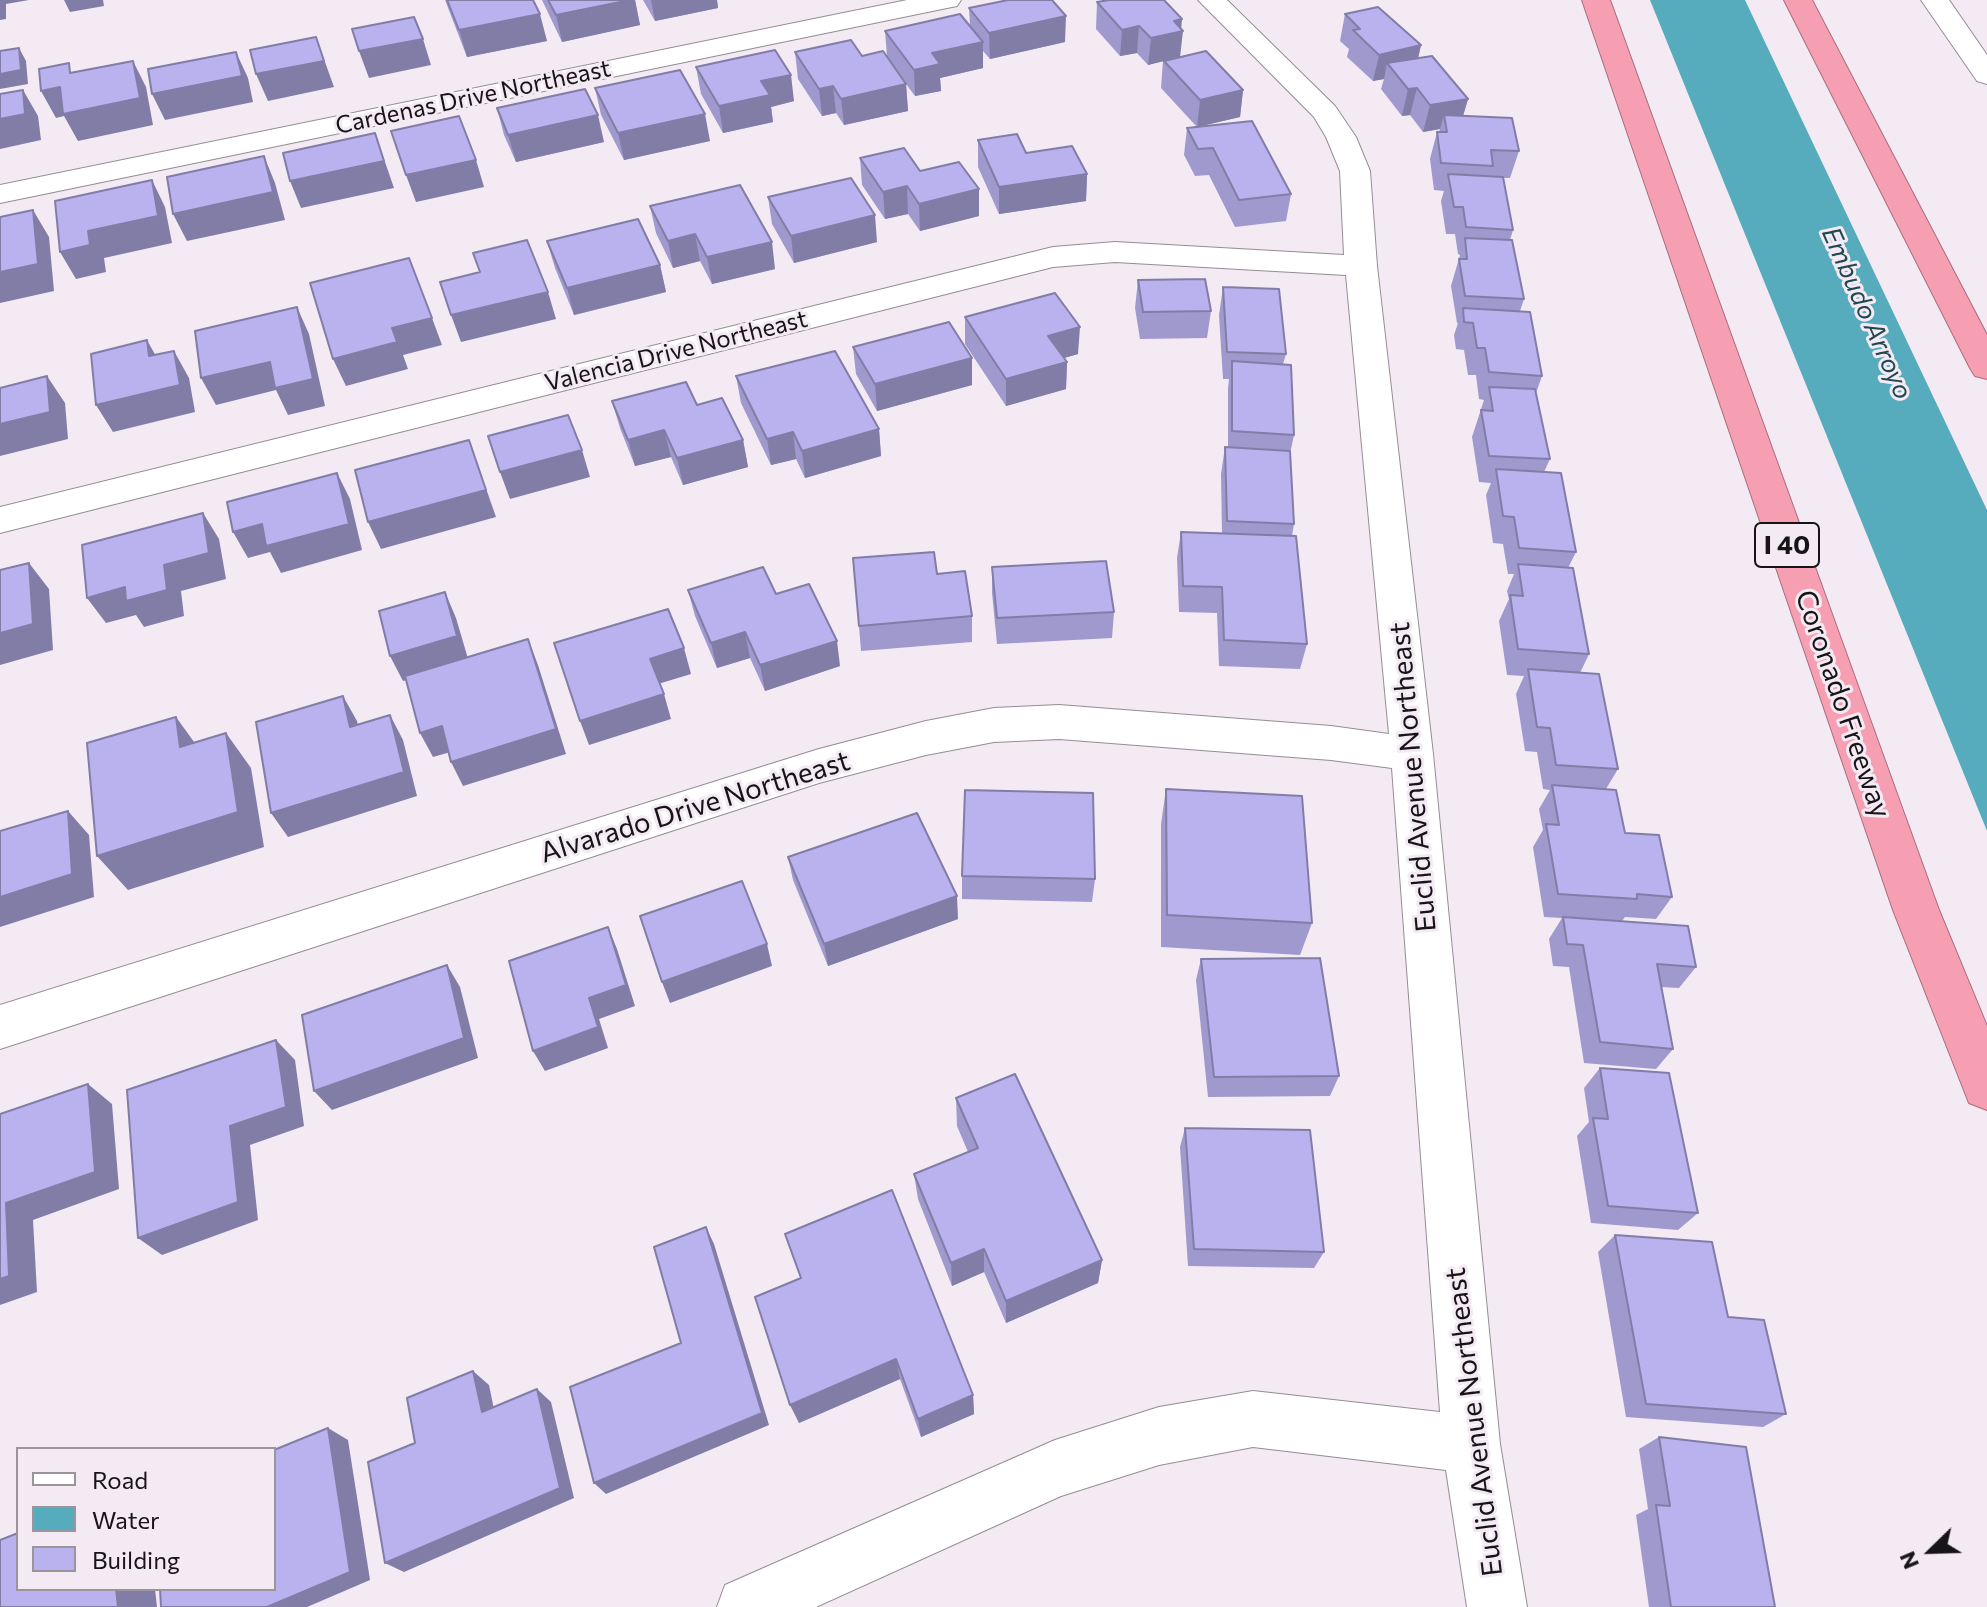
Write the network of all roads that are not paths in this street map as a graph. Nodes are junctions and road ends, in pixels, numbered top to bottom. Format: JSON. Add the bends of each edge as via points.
{"nodes":[{"id":1,"x":947,"y":0,"type":"edge"},
{"id":2,"x":1212,"y":0,"type":"edge"},
{"id":3,"x":1596,"y":0,"type":"edge"},
{"id":4,"x":1798,"y":0,"type":"edge"},
{"id":5,"x":1935,"y":0,"type":"edge"},
{"id":6,"x":1987,"y":75,"type":"edge"},
{"id":7,"x":0,"y":194,"type":"edge"},
{"id":8,"x":1361,"y":266,"type":"junction"},
{"id":9,"x":1987,"y":368,"type":"edge"},
{"id":10,"x":0,"y":520,"type":"edge"},
{"id":11,"x":1412,"y":754,"type":"junction"},
{"id":12,"x":0,"y":1027,"type":"edge"},
{"id":13,"x":1987,"y":1087,"type":"edge"},
{"id":14,"x":1471,"y":1444,"type":"junction"},
{"id":15,"x":747,"y":1607,"type":"edge"},
{"id":16,"x":1497,"y":1607,"type":"edge"}],
"edges":[{"from":1,"to":7,"type":"street","name":"Cardenas Drive Northeast","via":[[794,18]]},
{"from":2,"to":8,"type":"street","name":"Euclid Avenue Northeast","via":[[1325,112],[1341,137],[1355,171]]},
{"from":3,"to":13,"type":"highway","name":"Coronado Freeway","number":"I 40","via":[[1916,910]]},
{"from":4,"to":9,"type":"highway"},
{"from":5,"to":6,"type":"street"},
{"from":8,"to":10,"type":"street","name":"Valencia Drive Northeast","via":[[1115,252],[1053,257]]},
{"from":8,"to":11,"type":"street","name":"Euclid Avenue Northeast"},
{"from":11,"to":12,"type":"street","name":"Alvarado Drive Northeast","via":[[1059,722],[994,725],[926,738],[819,766]]},
{"from":11,"to":14,"type":"street","name":"Euclid Avenue Northeast"},
{"from":14,"to":15,"type":"street","via":[[1253,1419],[1159,1436],[1055,1469]]},
{"from":14,"to":16,"type":"street","name":"Euclid Avenue Northeast"}]}
